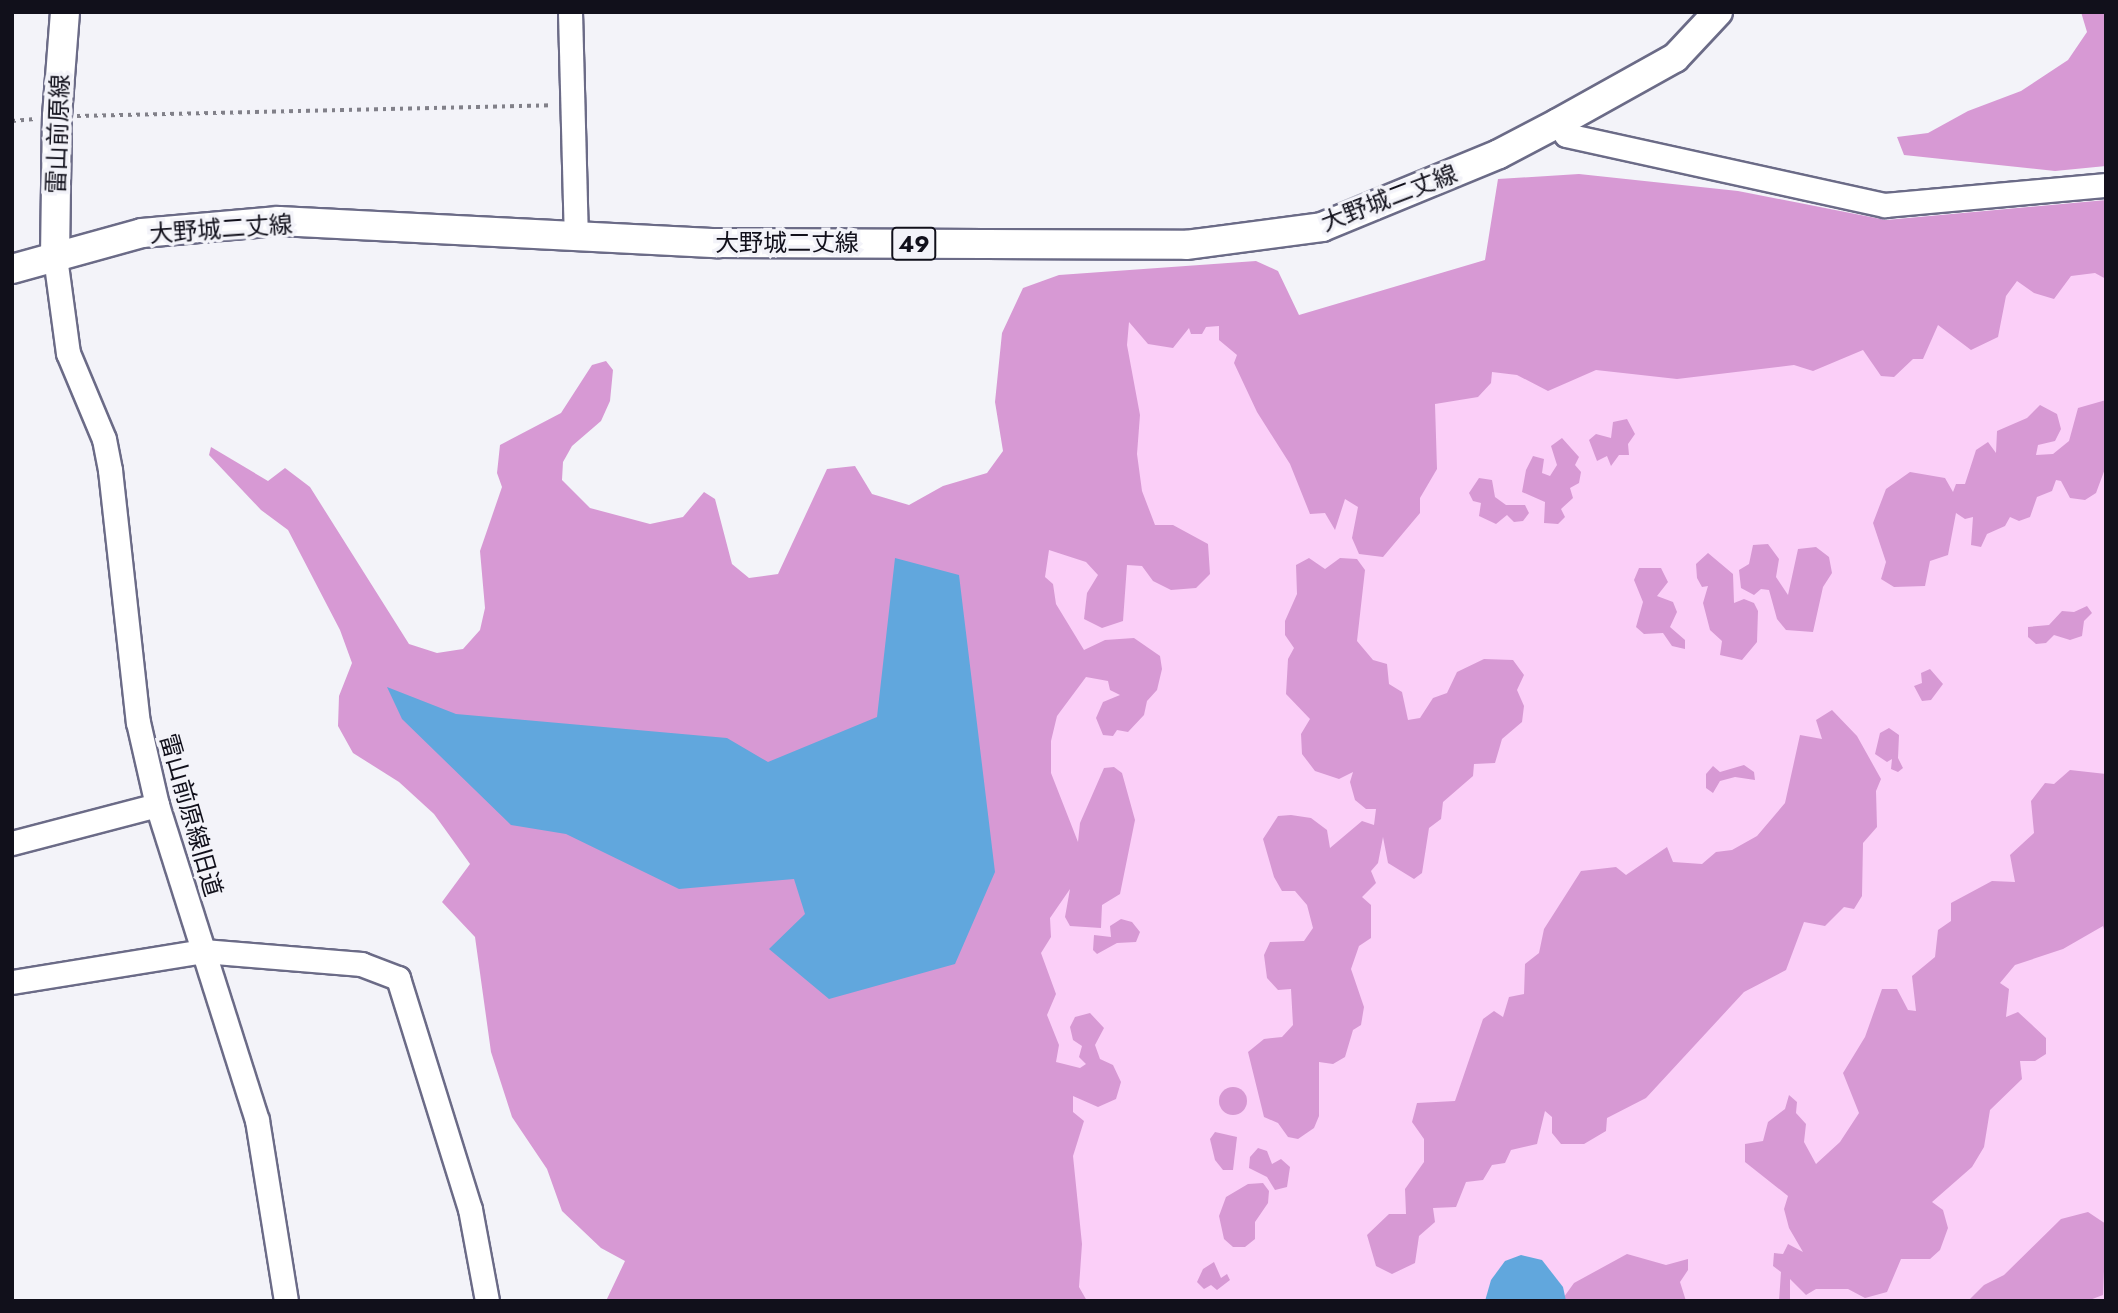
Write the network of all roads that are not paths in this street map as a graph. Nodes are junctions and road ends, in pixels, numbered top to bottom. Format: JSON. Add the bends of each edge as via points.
{"nodes":[{"id":1,"x":65,"y":12,"type":"edge"},
{"id":2,"x":570,"y":12,"type":"edge"},
{"id":3,"x":1718,"y":12,"type":"edge"},
{"id":4,"x":1558,"y":123,"type":"junction"},
{"id":5,"x":2106,"y":185,"type":"edge"},
{"id":6,"x":576,"y":237,"type":"junction"},
{"id":7,"x":55,"y":257,"type":"junction"},
{"id":8,"x":12,"y":269,"type":"edge"},
{"id":9,"x":157,"y":805,"type":"junction"},
{"id":10,"x":12,"y":843,"type":"edge"},
{"id":11,"x":203,"y":951,"type":"junction"},
{"id":12,"x":12,"y":982,"type":"edge"},
{"id":13,"x":286,"y":1301,"type":"edge"},
{"id":14,"x":486,"y":1301,"type":"edge"}],
"edges":[{"from":1,"to":7,"type":"main road","name":"雷山前原線","via":[[57,116]]},
{"from":2,"to":6,"type":"street"},
{"from":3,"to":4,"type":"main road","name":"大野城二丈線","number":"49","via":[[1675,58]]},
{"from":4,"to":5,"type":"street","via":[[1566,135],[1885,205]]},
{"from":4,"to":6,"type":"main road","name":"大野城二丈線","number":"49","via":[[1499,155],[1322,227],[1186,245],[717,243]]},
{"from":6,"to":7,"type":"main road","name":"大野城二丈線","number":"49","via":[[278,221],[142,233]]},
{"from":7,"to":8,"type":"main road","name":"大野城二丈線","number":"49"},
{"from":7,"to":9,"type":"street","name":"雷山前原線旧道","via":[[68,353],[104,439],[110,470],[138,722]]},
{"from":9,"to":10,"type":"street"},
{"from":9,"to":11,"type":"street","name":"雷山前原線旧道"},
{"from":11,"to":12,"type":"street"},
{"from":11,"to":13,"type":"street","name":"雷山前原線旧道","via":[[257,1119]]},
{"from":11,"to":14,"type":"street","via":[[361,964],[398,978],[470,1209]]}]}
